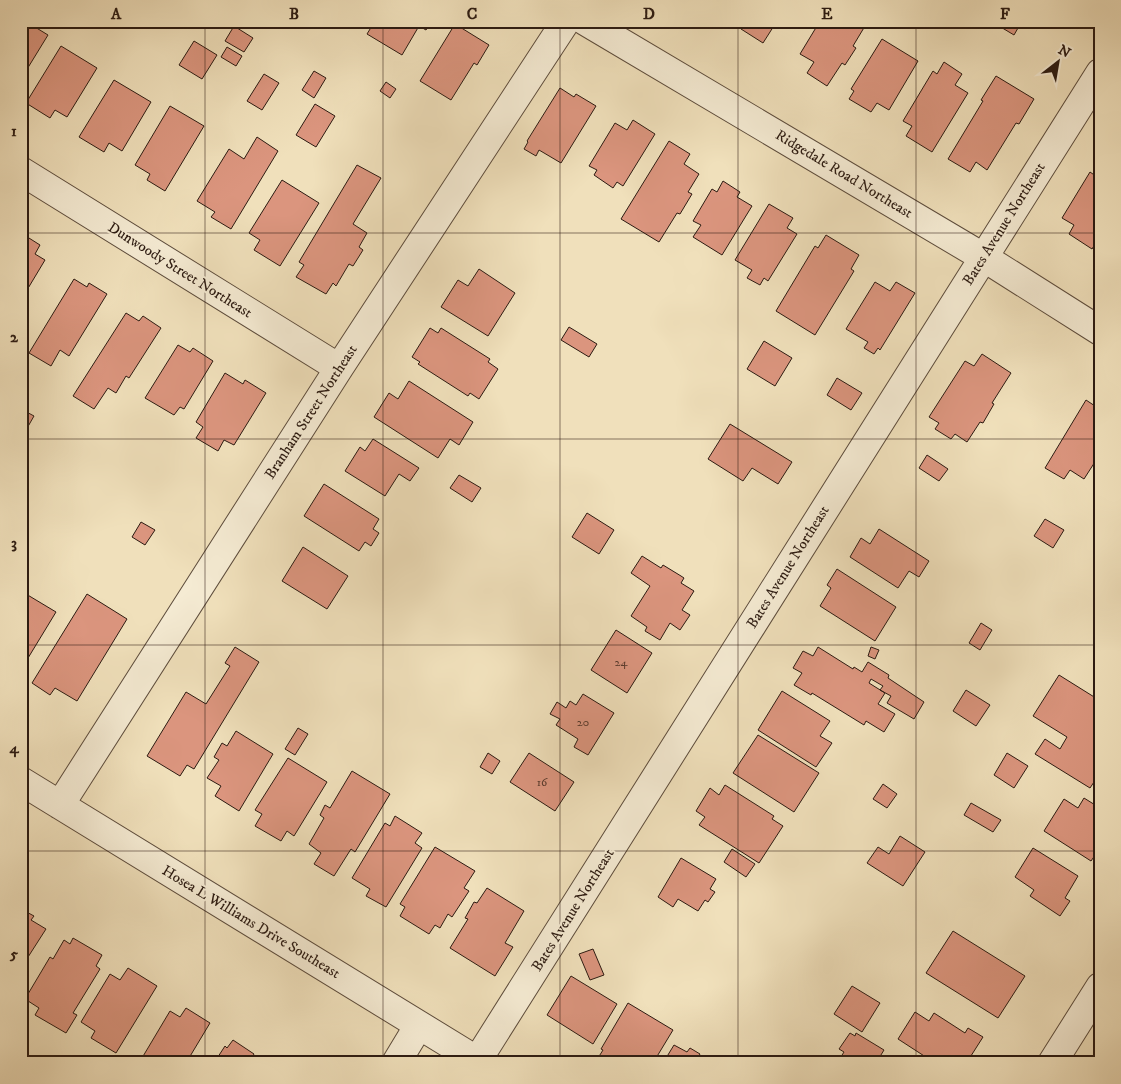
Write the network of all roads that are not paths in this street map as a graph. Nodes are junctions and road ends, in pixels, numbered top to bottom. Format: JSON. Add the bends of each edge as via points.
{"nodes":[{"id":1,"x":566,"y":21,"type":"edge"},
{"id":2,"x":585,"y":21,"type":"edge"},
{"id":3,"x":1100,"y":73,"type":"edge"},
{"id":4,"x":21,"y":171,"type":"edge"},
{"id":5,"x":983,"y":257,"type":"junction"},
{"id":6,"x":1100,"y":331,"type":"edge"},
{"id":7,"x":339,"y":368,"type":"junction"},
{"id":8,"x":21,"y":781,"type":"edge"},
{"id":9,"x":60,"y":805,"type":"junction"},
{"id":10,"x":1100,"y":988,"type":"edge"},
{"id":11,"x":419,"y":1025,"type":"junction"},
{"id":12,"x":479,"y":1062,"type":"edge"},
{"id":13,"x":396,"y":1063,"type":"edge"},
{"id":14,"x":1052,"y":1063,"type":"edge"}],
"edges":[{"from":1,"to":7,"type":"street","name":"Branham Street Northeast"},
{"from":2,"to":5,"type":"street","name":"Ridgedale Road Northeast"},
{"from":3,"to":5,"type":"street","name":"Bates Avenue Northeast"},
{"from":4,"to":7,"type":"street","name":"Dunwoody Street Northeast"},
{"from":5,"to":6,"type":"street","name":"Ridgedale Road Northeast"},
{"from":5,"to":12,"type":"street","name":"Bates Avenue Northeast"},
{"from":7,"to":9,"type":"street","name":"Branham Street Northeast"},
{"from":8,"to":9,"type":"street","name":"Hosea L Williams Drive Southeast"},
{"from":9,"to":11,"type":"street","name":"Hosea L Williams Drive Southeast"},
{"from":10,"to":14,"type":"street"},
{"from":11,"to":12,"type":"street","name":"Hosea L Williams Drive Southeast"},
{"from":11,"to":13,"type":"street"}]}
